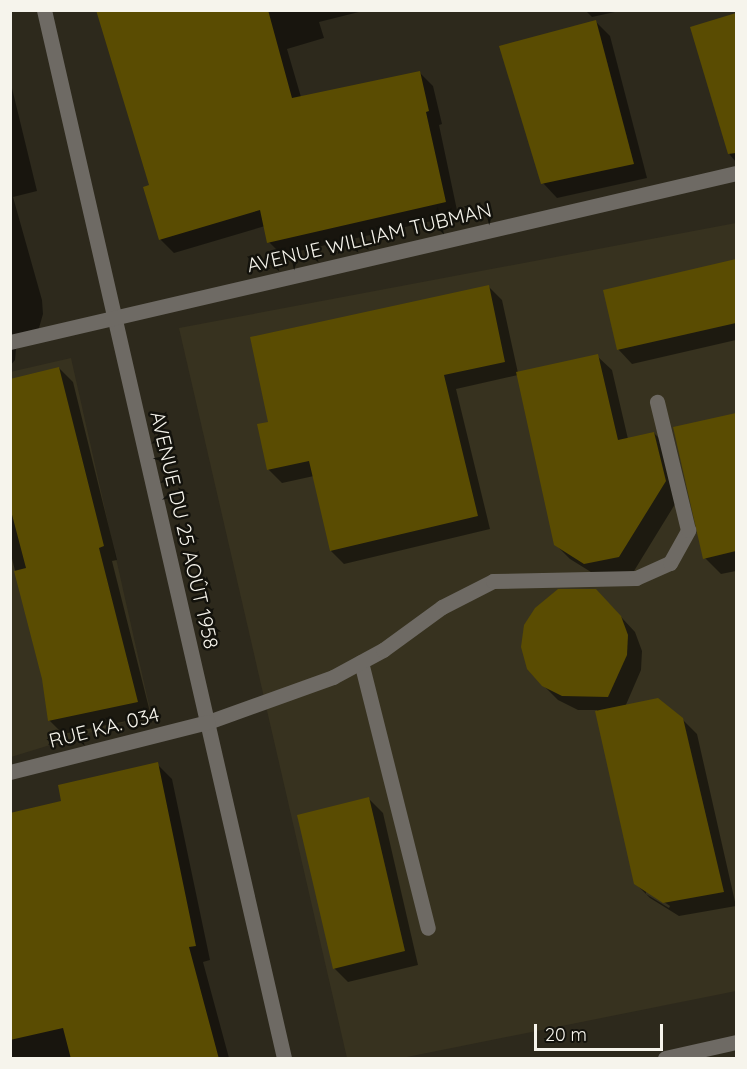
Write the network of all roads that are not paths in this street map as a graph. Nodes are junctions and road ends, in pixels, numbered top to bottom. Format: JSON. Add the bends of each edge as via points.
{"nodes":[{"id":1,"x":44,"y":10,"type":"edge"},
{"id":2,"x":736,"y":173,"type":"edge"},
{"id":3,"x":114,"y":318,"type":"junction"},
{"id":4,"x":10,"y":342,"type":"edge"},
{"id":5,"x":657,"y":402,"type":"dead end"},
{"id":6,"x":361,"y":662,"type":"junction"},
{"id":7,"x":208,"y":722,"type":"junction"},
{"id":8,"x":10,"y":772,"type":"edge"},
{"id":9,"x":428,"y":928,"type":"dead end"},
{"id":10,"x":736,"y":1042,"type":"edge"},
{"id":11,"x":284,"y":1059,"type":"edge"},
{"id":12,"x":665,"y":1059,"type":"edge"}],
"edges":[{"from":1,"to":3,"type":"street","name":"AVENUE DU 25 AOÛT 1958"},
{"from":2,"to":3,"type":"street","name":"AVENUE WILLIAM TUBMAN"},
{"from":3,"to":4,"type":"street","name":"AVENUE WILLIAM TUBMAN"},
{"from":3,"to":7,"type":"street","name":"AVENUE DU 25 AOÛT 1958"},
{"from":5,"to":6,"type":"street","name":"RUE KA. 034","via":[[688,530],[670,562],[636,578],[494,581],[442,607]]},
{"from":6,"to":7,"type":"street","name":"RUE KA. 034","via":[[333,677]]},
{"from":6,"to":9,"type":"street"},
{"from":7,"to":8,"type":"street","name":"RUE KA. 034"},
{"from":7,"to":11,"type":"street","name":"AVENUE DU 25 AOÛT 1958"},
{"from":10,"to":12,"type":"street"}]}
